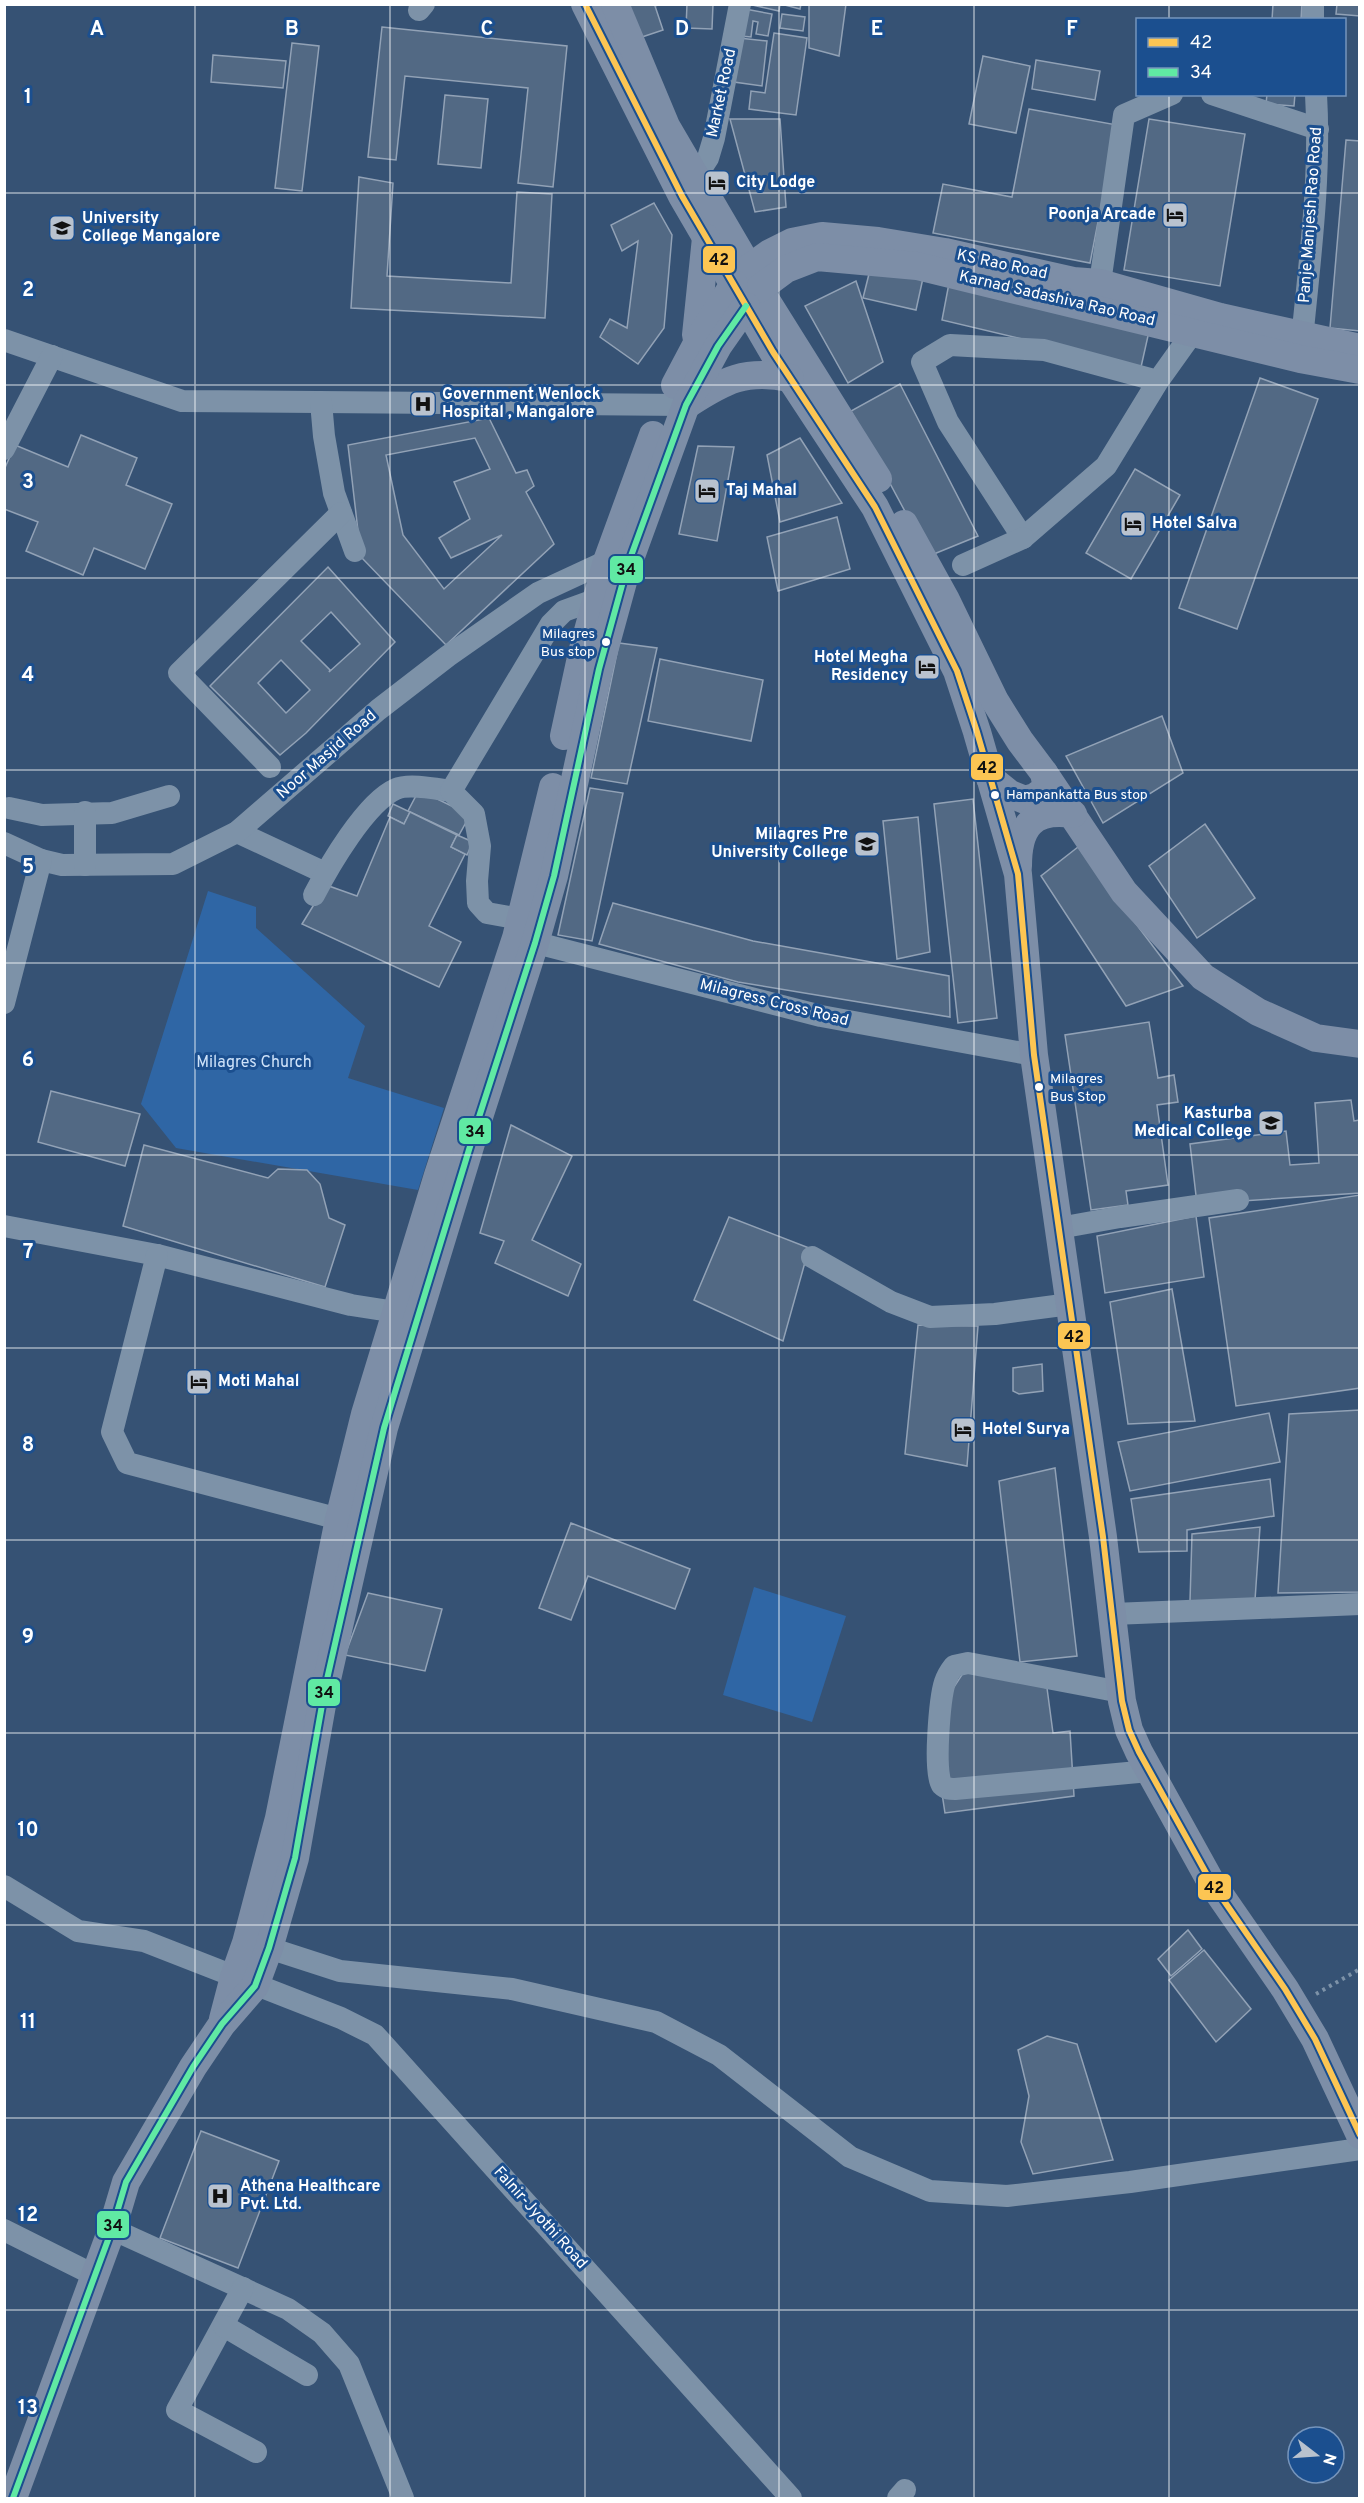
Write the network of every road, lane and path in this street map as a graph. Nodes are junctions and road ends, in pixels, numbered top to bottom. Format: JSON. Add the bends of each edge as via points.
{"nodes":[{"id":1,"x":585,"y":4,"type":"edge"},
{"id":2,"x":615,"y":4,"type":"edge"},
{"id":3,"x":740,"y":4,"type":"edge"},
{"id":4,"x":1167,"y":96,"type":"edge"},
{"id":5,"x":1218,"y":96,"type":"edge"},
{"id":6,"x":1316,"y":96,"type":"edge"},
{"id":7,"x":1318,"y":129,"type":"junction"},
{"id":8,"x":696,"y":178,"type":"junction"},
{"id":9,"x":706,"y":238,"type":"junction"},
{"id":10,"x":1100,"y":283,"type":"junction"},
{"id":11,"x":747,"y":286,"type":"junction"},
{"id":12,"x":1196,"y":322,"type":"junction"},
{"id":13,"x":4,"y":340,"type":"edge"},
{"id":14,"x":695,"y":346,"type":"junction"},
{"id":15,"x":1301,"y":347,"type":"junction"},
{"id":16,"x":1359,"y":348,"type":"edge"},
{"id":17,"x":52,"y":356,"type":"junction"},
{"id":18,"x":1359,"y":370,"type":"edge"},
{"id":19,"x":790,"y":378,"type":"junction"},
{"id":20,"x":1158,"y":381,"type":"junction"},
{"id":21,"x":321,"y":402,"type":"junction"},
{"id":22,"x":675,"y":404,"type":"junction"},
{"id":23,"x":4,"y":449,"type":"edge"},
{"id":24,"x":341,"y":513,"type":"junction"},
{"id":25,"x":1023,"y":538,"type":"junction"},
{"id":26,"x":355,"y":551,"type":"dead end"},
{"id":27,"x":617,"y":564,"type":"junction"},
{"id":28,"x":963,"y":565,"type":"dead end"},
{"id":29,"x":597,"y":599,"type":"junction"},
{"id":30,"x":270,"y":767,"type":"dead end"},
{"id":31,"x":1044,"y":772,"type":"junction"},
{"id":32,"x":990,"y":778,"type":"junction"},
{"id":33,"x":451,"y":791,"type":"junction"},
{"id":34,"x":169,"y":796,"type":"dead end"},
{"id":35,"x":9,"y":808,"type":"dead end"},
{"id":36,"x":85,"y":812,"type":"junction"},
{"id":37,"x":1073,"y":814,"type":"junction"},
{"id":38,"x":237,"y":832,"type":"junction"},
{"id":39,"x":4,"y":843,"type":"edge"},
{"id":40,"x":41,"y":860,"type":"junction"},
{"id":41,"x":85,"y":865,"type":"junction"},
{"id":42,"x":325,"y":873,"type":"junction"},
{"id":43,"x":1018,"y":874,"type":"junction"},
{"id":44,"x":314,"y":895,"type":"dead end"},
{"id":45,"x":524,"y":933,"type":"junction"},
{"id":46,"x":4,"y":1003,"type":"edge"},
{"id":47,"x":1359,"y":1044,"type":"edge"},
{"id":48,"x":1034,"y":1055,"type":"junction"},
{"id":49,"x":1238,"y":1200,"type":"dead end"},
{"id":50,"x":4,"y":1226,"type":"edge"},
{"id":51,"x":1059,"y":1228,"type":"junction"},
{"id":52,"x":157,"y":1255,"type":"junction"},
{"id":53,"x":812,"y":1257,"type":"dead end"},
{"id":54,"x":1070,"y":1304,"type":"junction"},
{"id":55,"x":396,"y":1312,"type":"junction"},
{"id":56,"x":339,"y":1520,"type":"junction"},
{"id":57,"x":1359,"y":1604,"type":"edge"},
{"id":58,"x":1113,"y":1614,"type":"junction"},
{"id":59,"x":1121,"y":1692,"type":"junction"},
{"id":60,"x":1149,"y":1771,"type":"junction"},
{"id":61,"x":282,"y":1855,"type":"junction"},
{"id":62,"x":4,"y":1886,"type":"edge"},
{"id":63,"x":269,"y":1948,"type":"junction"},
{"id":64,"x":1359,"y":1969,"type":"edge"},
{"id":65,"x":244,"y":1982,"type":"junction"},
{"id":66,"x":1295,"y":2007,"type":"junction"},
{"id":67,"x":1359,"y":2135,"type":"edge"},
{"id":68,"x":1359,"y":2149,"type":"edge"},
{"id":69,"x":112,"y":2229,"type":"junction"},
{"id":70,"x":4,"y":2230,"type":"edge"},
{"id":71,"x":94,"y":2276,"type":"junction"},
{"id":72,"x":243,"y":2288,"type":"junction"},
{"id":73,"x":224,"y":2326,"type":"junction"},
{"id":74,"x":307,"y":2375,"type":"dead end"},
{"id":75,"x":256,"y":2452,"type":"dead end"},
{"id":76,"x":13,"y":2499,"type":"edge"},
{"id":77,"x":403,"y":2499,"type":"edge"},
{"id":78,"x":791,"y":2499,"type":"edge"}],
"edges":[{"from":1,"to":9,"type":"main road"},
{"from":2,"to":8,"type":"main road","via":[[666,126]]},
{"from":3,"to":8,"type":"street","name":"Market Road","via":[[714,138]]},
{"from":4,"to":10,"type":"street","via":[[1124,115]]},
{"from":5,"to":7,"type":"street"},
{"from":6,"to":7,"type":"street","name":"Panje Manjesh Rao Road"},
{"from":7,"to":15,"type":"street","name":"Panje Manjesh Rao Road"},
{"from":8,"to":11,"type":"main road"},
{"from":9,"to":11,"type":"main road"},
{"from":9,"to":14,"type":"main road"},
{"from":10,"to":11,"type":"main road","name":"KS Rao Road","via":[[900,245],[822,236],[792,242],[770,253]]},
{"from":10,"to":12,"type":"main road","name":"KS Rao Road"},
{"from":11,"to":12,"type":"main road","name":"Karnad Sadashiva Rao Road","via":[[817,257],[917,266]]},
{"from":11,"to":14,"type":"main road"},
{"from":11,"to":19,"type":"main road"},
{"from":11,"to":22,"type":"main road","via":[[718,346]]},
{"from":11,"to":31,"type":"main road","via":[[853,436],[946,600],[995,701]]},
{"from":12,"to":15,"type":"main road","name":"Karnad Sadashiva Rao Road"},
{"from":12,"to":20,"type":"street"},
{"from":13,"to":17,"type":"street"},
{"from":14,"to":22,"type":"main road"},
{"from":15,"to":16,"type":"main road"},
{"from":15,"to":18,"type":"main road","name":"Karnad Sadashiva Rao Road"},
{"from":17,"to":21,"type":"street","via":[[182,401]]},
{"from":17,"to":23,"type":"street"},
{"from":19,"to":22,"type":"main road","via":[[742,375]]},
{"from":19,"to":32,"type":"main road","via":[[875,507],[957,671]]},
{"from":20,"to":25,"type":"street","via":[[1106,466]]},
{"from":20,"to":25,"type":"street","via":[[1044,350],[951,345],[922,362],[948,422]]},
{"from":21,"to":22,"type":"street"},
{"from":21,"to":24,"type":"street","via":[[334,494]]},
{"from":22,"to":27,"type":"main road"},
{"from":24,"to":26,"type":"street"},
{"from":24,"to":30,"type":"street","via":[[179,672]]},
{"from":25,"to":28,"type":"street"},
{"from":27,"to":29,"type":"main road"},
{"from":27,"to":38,"type":"street","name":"Noor Masjid Road","via":[[538,593],[448,656],[378,710]]},
{"from":27,"to":45,"type":"main road","via":[[599,669],[554,876]]},
{"from":29,"to":33,"type":"street","via":[[564,610],[551,624]]},
{"from":29,"to":45,"type":"main road"},
{"from":31,"to":32,"type":"main road","via":[[1044,790],[1025,800]]},
{"from":31,"to":37,"type":"main road"},
{"from":32,"to":43,"type":"main road"},
{"from":33,"to":42,"type":"street","via":[[397,788],[360,821]]},
{"from":33,"to":45,"type":"street","name":"Milagress Cross Road","via":[[474,814],[480,846],[478,903],[487,913]]},
{"from":34,"to":36,"type":"street","via":[[112,813]]},
{"from":35,"to":36,"type":"street","via":[[42,815]]},
{"from":36,"to":41,"type":"street"},
{"from":37,"to":43,"type":"main road","via":[[1042,813],[1028,826],[1018,843]]},
{"from":37,"to":47,"type":"main road","via":[[1124,892],[1203,977],[1258,1012],[1316,1038]]},
{"from":38,"to":41,"type":"street","name":"Noor Masjid Road","via":[[173,864]]},
{"from":38,"to":42,"type":"street"},
{"from":39,"to":40,"type":"street","name":"Noor Masjid Road"},
{"from":40,"to":41,"type":"street","name":"Noor Masjid Road"},
{"from":40,"to":46,"type":"street"},
{"from":42,"to":44,"type":"street"},
{"from":43,"to":48,"type":"main road"},
{"from":45,"to":48,"type":"street","name":"Milagress Cross Road","via":[[821,1016]]},
{"from":45,"to":55,"type":"main road","via":[[438,1175]]},
{"from":45,"to":61,"type":"main road","via":[[479,1117],[384,1428],[326,1688]]},
{"from":48,"to":51,"type":"main road"},
{"from":49,"to":51,"type":"street"},
{"from":50,"to":52,"type":"street"},
{"from":51,"to":54,"type":"main road"},
{"from":52,"to":55,"type":"street","via":[[351,1305]]},
{"from":52,"to":56,"type":"street","via":[[112,1432],[127,1463]]},
{"from":53,"to":54,"type":"street","via":[[891,1302],[930,1317],[995,1314]]},
{"from":54,"to":58,"type":"main road"},
{"from":55,"to":56,"type":"main road"},
{"from":56,"to":61,"type":"main road"},
{"from":57,"to":58,"type":"street"},
{"from":58,"to":59,"type":"main road"},
{"from":59,"to":60,"type":"main road","via":[[1129,1730]]},
{"from":59,"to":60,"type":"street","via":[[968,1663],[954,1666],[945,1682],[941,1703],[940,1782],[955,1790]]},
{"from":60,"to":66,"type":"main road","via":[[1211,1882]]},
{"from":61,"to":63,"type":"main road"},
{"from":61,"to":65,"type":"main road","via":[[246,1943]]},
{"from":62,"to":65,"type":"street","name":"Falnir-Jyothi Road","via":[[78,1930],[144,1941]]},
{"from":63,"to":65,"type":"main road"},
{"from":63,"to":68,"type":"street","via":[[340,1971],[512,1989],[656,2022],[719,2055],[850,2157],[930,2191],[1006,2196]]},
{"from":64,"to":66,"type":"path"},
{"from":65,"to":69,"type":"main road","via":[[126,2181]]},
{"from":65,"to":78,"type":"street","name":"Falnir-Jyothi Road","via":[[341,2018],[375,2035]]},
{"from":66,"to":67,"type":"main road","via":[[1315,2039]]},
{"from":69,"to":71,"type":"main road"},
{"from":69,"to":72,"type":"street"},
{"from":70,"to":71,"type":"street"},
{"from":71,"to":76,"type":"main road"},
{"from":72,"to":73,"type":"street"},
{"from":72,"to":77,"type":"street","via":[[288,2309],[322,2333],[349,2364]]},
{"from":73,"to":74,"type":"street"},
{"from":73,"to":75,"type":"street","via":[[177,2410]]}]}
